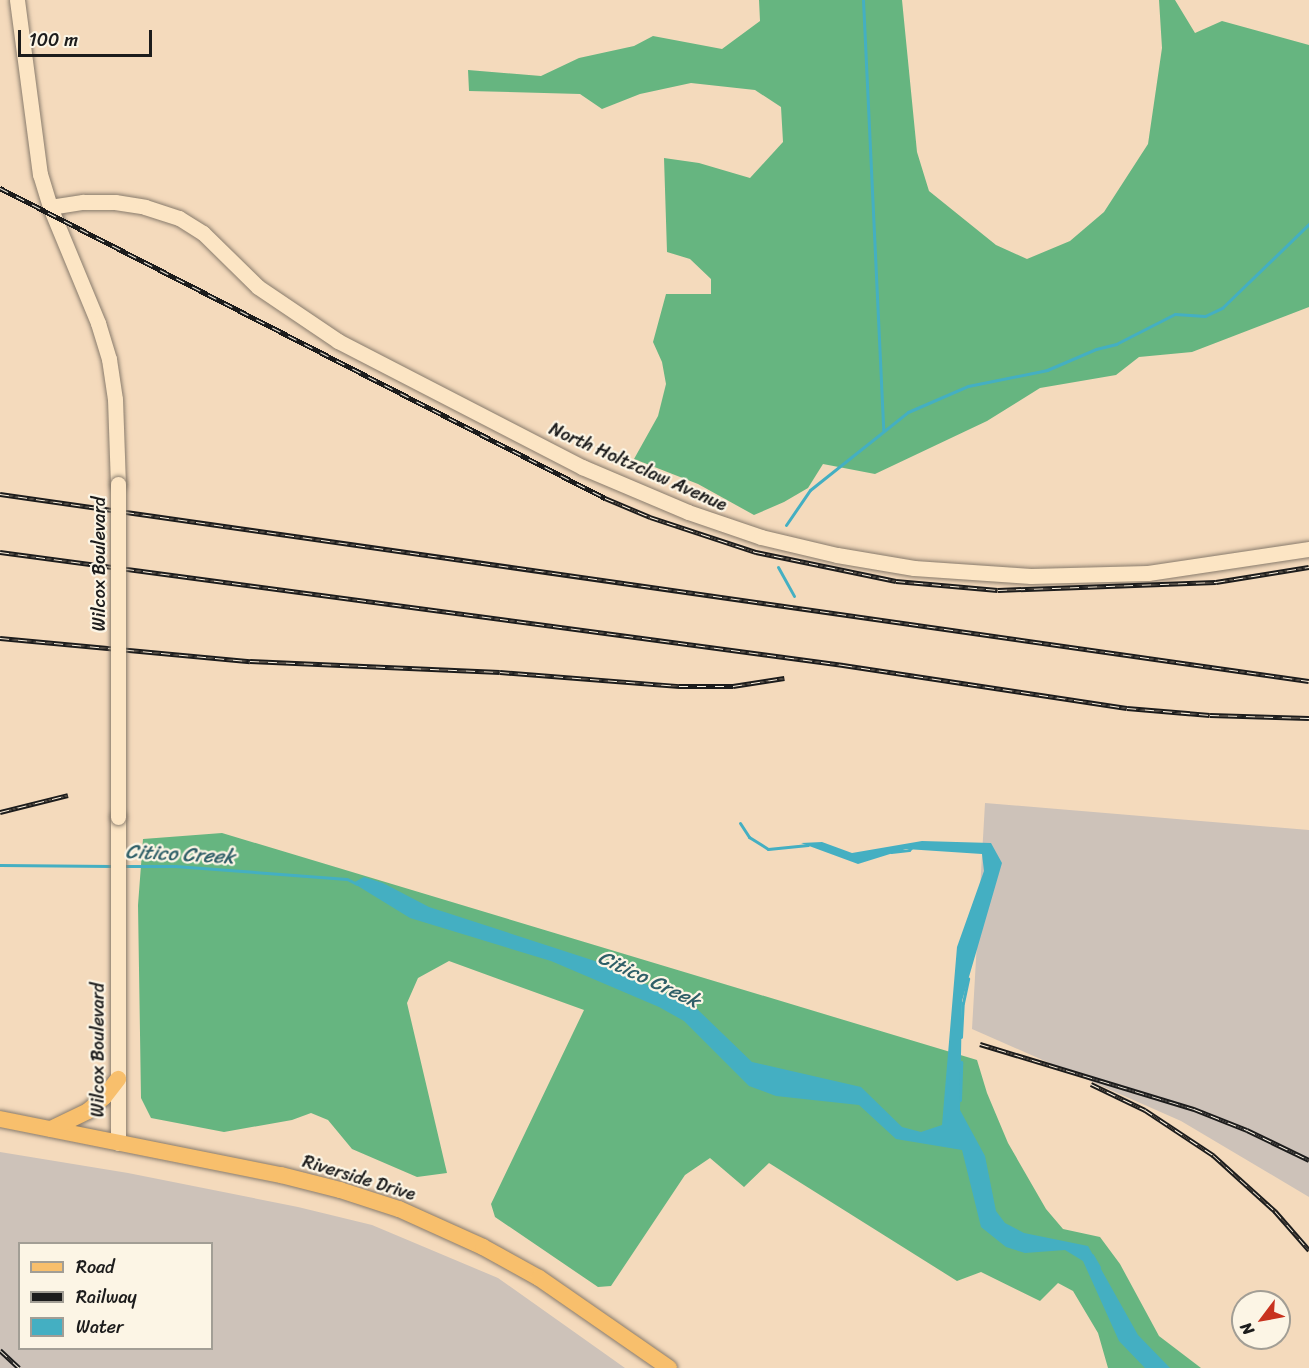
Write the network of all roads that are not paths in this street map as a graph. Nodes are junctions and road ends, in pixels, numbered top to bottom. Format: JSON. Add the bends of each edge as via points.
{"nodes":[{"id":1,"x":17,"y":0,"type":"edge"},
{"id":2,"x":50,"y":207,"type":"junction"},
{"id":3,"x":1309,"y":549,"type":"edge"},
{"id":4,"x":118,"y":1078,"type":"junction"},
{"id":5,"x":0,"y":1119,"type":"edge"},
{"id":6,"x":51,"y":1129,"type":"junction"},
{"id":7,"x":118,"y":1143,"type":"junction"},
{"id":8,"x":669,"y":1368,"type":"edge"}],
"edges":[{"from":1,"to":2,"type":"main road","name":"Wilcox Boulevard","via":[[39,163]]},
{"from":2,"to":3,"type":"main road","name":"North Holtzclaw Avenue","via":[[115,202],[179,218],[203,233],[258,287],[338,341],[582,467],[679,509],[761,537],[914,568],[1031,576],[1148,573]]},
{"from":2,"to":4,"type":"main road","name":"Wilcox Boulevard","bridge":true,"via":[[85,288],[109,359],[115,399]]},
{"from":4,"to":6,"type":"main road","via":[[88,1111]]},
{"from":4,"to":7,"type":"main road","name":"Wilcox Boulevard"},
{"from":5,"to":6,"type":"main road","name":"Riverside Drive"},
{"from":6,"to":7,"type":"main road","name":"Riverside Drive"},
{"from":7,"to":8,"type":"main road","name":"Riverside Drive","via":[[311,1182],[428,1221],[539,1278]]}]}
